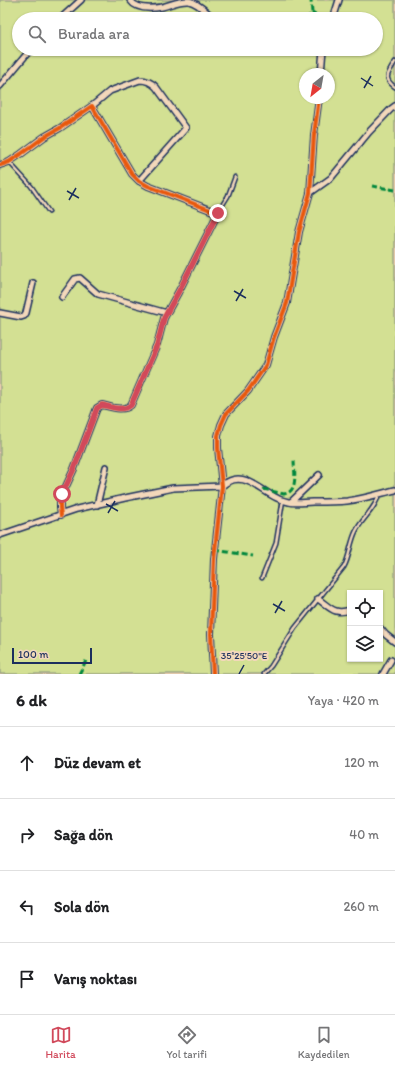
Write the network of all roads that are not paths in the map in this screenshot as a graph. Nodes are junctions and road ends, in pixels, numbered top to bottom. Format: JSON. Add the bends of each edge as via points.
{"nodes":[{"id":1,"x":130,"y":0,"type":"edge"},
{"id":2,"x":339,"y":0,"type":"edge"},
{"id":3,"x":79,"y":1,"type":"edge"},
{"id":4,"x":67,"y":12,"type":"edge"},
{"id":5,"x":207,"y":12,"type":"edge"},
{"id":6,"x":335,"y":12,"type":"edge"},
{"id":7,"x":25,"y":56,"type":"edge"},
{"id":8,"x":322,"y":56,"type":"edge"},
{"id":9,"x":395,"y":62,"type":"edge"},
{"id":10,"x":321,"y":68,"type":"edge"},
{"id":11,"x":0,"y":86,"type":"edge"},
{"id":12,"x":395,"y":87,"type":"edge"},
{"id":13,"x":318,"y":104,"type":"edge"},
{"id":14,"x":92,"y":106,"type":"junction"},
{"id":15,"x":395,"y":106,"type":"edge"},
{"id":16,"x":9,"y":162,"type":"junction"},
{"id":17,"x":0,"y":165,"type":"edge"},
{"id":18,"x":235,"y":177,"type":"dead end"},
{"id":19,"x":139,"y":181,"type":"junction"},
{"id":20,"x":310,"y":193,"type":"junction"},
{"id":21,"x":49,"y":212,"type":"dead end"},
{"id":22,"x":218,"y":213,"type":"junction"},
{"id":23,"x":34,"y":282,"type":"dead end"},
{"id":24,"x":62,"y":297,"type":"dead end"},
{"id":25,"x":0,"y":313,"type":"edge"},
{"id":26,"x":167,"y":313,"type":"junction"},
{"id":27,"x":106,"y":467,"type":"dead end"},
{"id":28,"x":319,"y":475,"type":"dead end"},
{"id":29,"x":222,"y":486,"type":"junction"},
{"id":30,"x":395,"y":490,"type":"edge"},
{"id":31,"x":379,"y":494,"type":"junction"},
{"id":32,"x":283,"y":500,"type":"junction"},
{"id":33,"x":291,"y":502,"type":"junction"},
{"id":34,"x":97,"y":505,"type":"junction"},
{"id":35,"x":61,"y":515,"type":"junction"},
{"id":36,"x":0,"y":535,"type":"edge"},
{"id":37,"x":262,"y":578,"type":"dead end"},
{"id":38,"x":318,"y":599,"type":"junction"},
{"id":39,"x":347,"y":611,"type":"edge"},
{"id":40,"x":383,"y":632,"type":"edge"},
{"id":41,"x":395,"y":642,"type":"edge"},
{"id":42,"x":391,"y":660,"type":"dead end"},
{"id":43,"x":213,"y":674,"type":"edge"},
{"id":44,"x":264,"y":674,"type":"edge"},
{"id":45,"x":383,"y":674,"type":"edge"}],
"edges":[{"from":1,"to":5,"type":"street","via":[[144,8],[162,7],[185,0],[197,4]]},
{"from":2,"to":6,"type":"street"},
{"from":3,"to":4,"type":"street"},
{"from":7,"to":11,"type":"street"},
{"from":8,"to":10,"type":"street"},
{"from":9,"to":12,"type":"lane","via":[[387,78]]},
{"from":13,"to":20,"type":"street"},
{"from":14,"to":16,"type":"street"},
{"from":14,"to":19,"type":"street"},
{"from":14,"to":19,"type":"street","via":[[110,91],[144,80],[156,87],[186,128]]},
{"from":15,"to":20,"type":"street","via":[[369,132],[331,178]]},
{"from":16,"to":17,"type":"street"},
{"from":16,"to":21,"type":"lane","via":[[31,186]]},
{"from":18,"to":22,"type":"lane"},
{"from":19,"to":22,"type":"street"},
{"from":20,"to":29,"type":"street","via":[[299,232],[287,303],[266,365],[248,391],[226,414],[221,425],[218,448]]},
{"from":22,"to":26,"type":"street"},
{"from":23,"to":25,"type":"street","via":[[24,316]]},
{"from":24,"to":26,"type":"street","via":[[75,279],[80,278],[98,294]]},
{"from":26,"to":35,"type":"street","via":[[157,346],[131,405],[125,409],[102,405],[97,408],[62,494]]},
{"from":27,"to":34,"type":"street"},
{"from":28,"to":33,"type":"street"},
{"from":29,"to":32,"type":"street","via":[[232,479],[243,479]]},
{"from":29,"to":34,"type":"street","via":[[173,488]]},
{"from":29,"to":43,"type":"street","via":[[214,559],[211,634]]},
{"from":30,"to":31,"type":"street"},
{"from":31,"to":33,"type":"street","via":[[347,501]]},
{"from":31,"to":38,"type":"lane","via":[[373,508],[356,531],[344,567]]},
{"from":32,"to":33,"type":"street"},
{"from":32,"to":37,"type":"lane","via":[[276,543]]},
{"from":34,"to":35,"type":"street"},
{"from":35,"to":36,"type":"street"},
{"from":38,"to":39,"type":"street","via":[[336,612]]},
{"from":38,"to":44,"type":"lane"},
{"from":40,"to":41,"type":"street"},
{"from":42,"to":45,"type":"street"}]}
